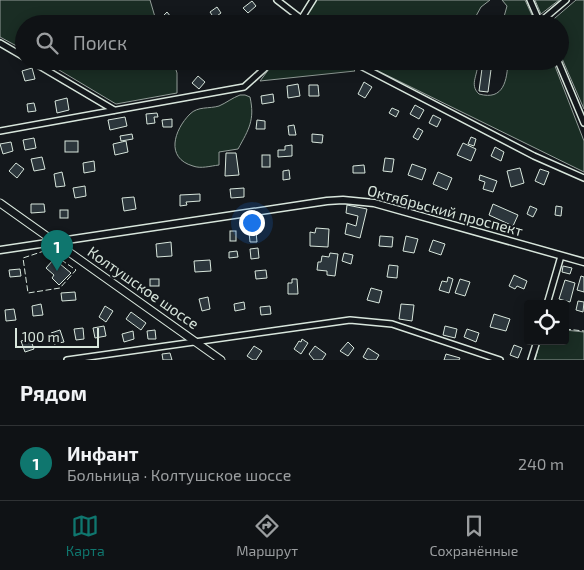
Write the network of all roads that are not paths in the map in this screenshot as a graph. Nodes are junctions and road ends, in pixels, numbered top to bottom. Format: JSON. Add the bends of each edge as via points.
{"nodes":[{"id":1,"x":277,"y":0,"type":"edge"},
{"id":2,"x":313,"y":0,"type":"edge"},
{"id":3,"x":530,"y":0,"type":"edge"},
{"id":4,"x":566,"y":0,"type":"edge"},
{"id":5,"x":293,"y":15,"type":"edge"},
{"id":6,"x":304,"y":15,"type":"edge"},
{"id":7,"x":537,"y":15,"type":"edge"},
{"id":8,"x":549,"y":15,"type":"edge"},
{"id":9,"x":0,"y":43,"type":"edge"},
{"id":10,"x":15,"y":52,"type":"edge"},
{"id":11,"x":46,"y":70,"type":"edge"},
{"id":12,"x":261,"y":70,"type":"edge"},
{"id":13,"x":368,"y":70,"type":"edge"},
{"id":14,"x":562,"y":70,"type":"edge"},
{"id":15,"x":114,"y":110,"type":"junction"},
{"id":16,"x":584,"y":123,"type":"edge"},
{"id":17,"x":0,"y":131,"type":"edge"},
{"id":18,"x":584,"y":178,"type":"edge"},
{"id":19,"x":0,"y":203,"type":"edge"},
{"id":20,"x":54,"y":241,"type":"junction"},
{"id":21,"x":0,"y":250,"type":"edge"},
{"id":22,"x":561,"y":256,"type":"junction"},
{"id":23,"x":584,"y":262,"type":"edge"},
{"id":24,"x":548,"y":300,"type":"edge"},
{"id":25,"x":194,"y":341,"type":"junction"},
{"id":26,"x":536,"y":345,"type":"edge"},
{"id":27,"x":67,"y":360,"type":"edge"},
{"id":28,"x":221,"y":360,"type":"edge"},
{"id":29,"x":500,"y":360,"type":"edge"},
{"id":30,"x":531,"y":360,"type":"edge"}],
"edges":[{"from":1,"to":5,"type":"street"},
{"from":2,"to":6,"type":"street"},
{"from":3,"to":7,"type":"street"},
{"from":4,"to":8,"type":"street"},
{"from":9,"to":10,"type":"street"},
{"from":11,"to":15,"type":"street"},
{"from":12,"to":15,"type":"street","via":[[244,87]]},
{"from":13,"to":18,"type":"street","via":[[534,156]]},
{"from":14,"to":16,"type":"street"},
{"from":15,"to":17,"type":"street"},
{"from":19,"to":20,"type":"main road","name":"Колтушское шоссе"},
{"from":20,"to":21,"type":"street","name":"Октябрьский проспект"},
{"from":20,"to":22,"type":"street","name":"Октябрьский проспект","via":[[343,200],[374,202]]},
{"from":20,"to":25,"type":"main road","name":"Колтушское шоссе"},
{"from":22,"to":23,"type":"street","name":"Октябрьский проспект"},
{"from":22,"to":24,"type":"street"},
{"from":25,"to":27,"type":"street"},
{"from":25,"to":28,"type":"main road","name":"Колтушское шоссе"},
{"from":25,"to":29,"type":"street","via":[[350,320],[392,324]]},
{"from":26,"to":30,"type":"street"}]}
